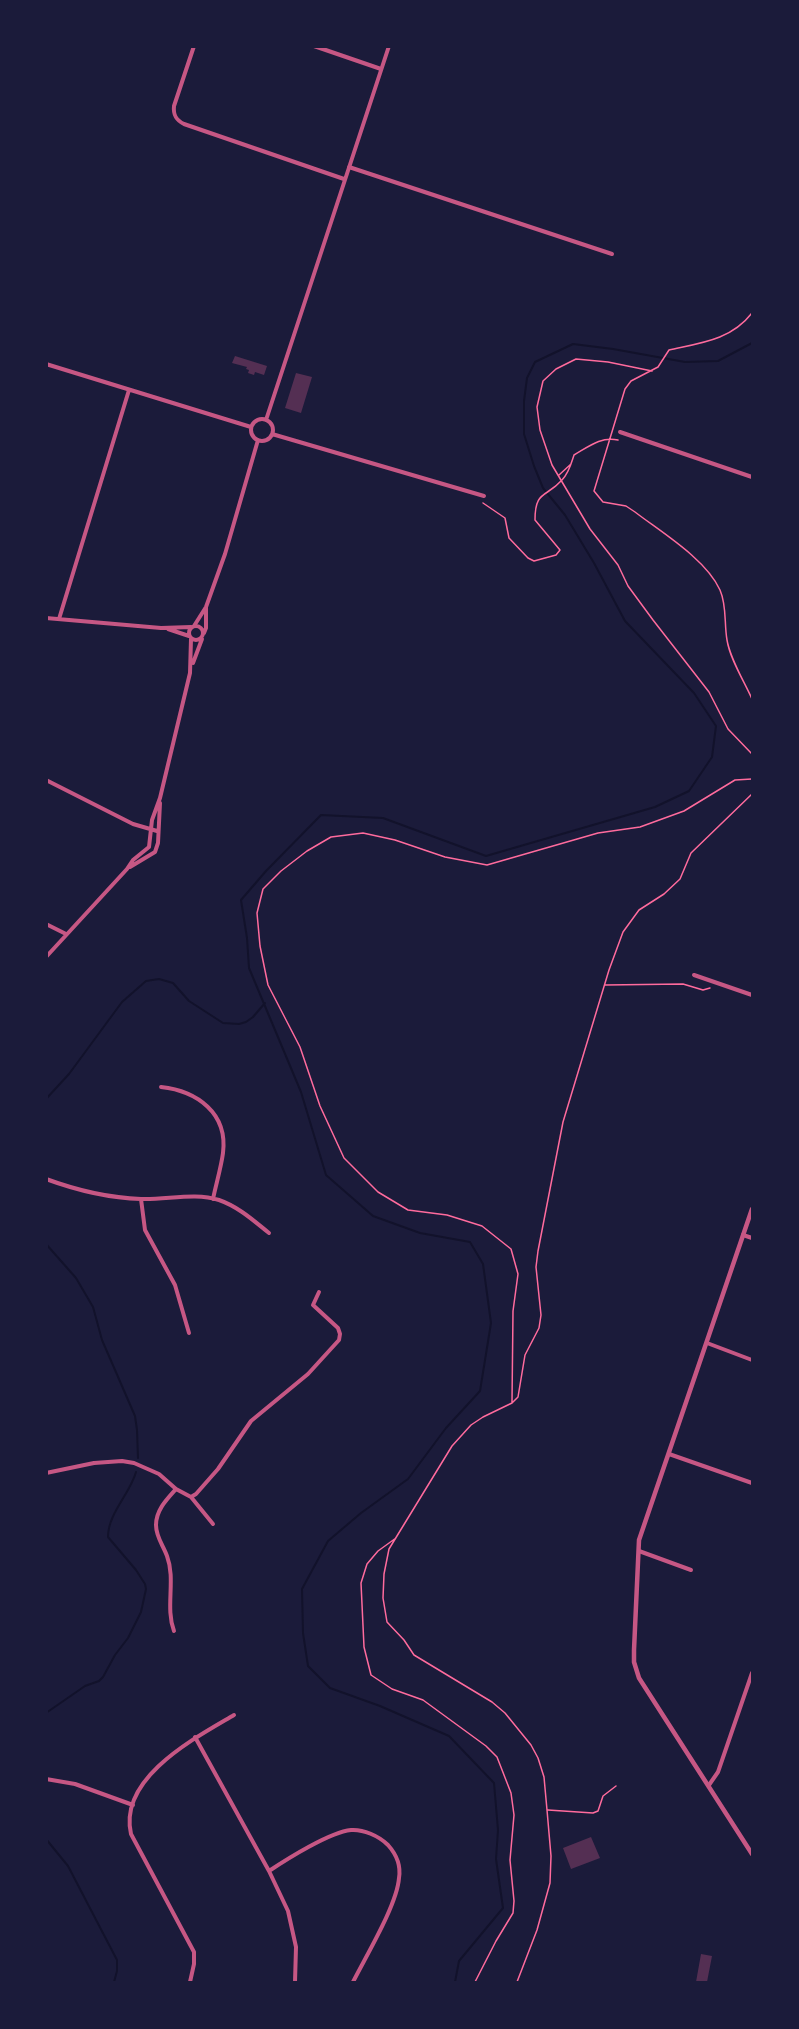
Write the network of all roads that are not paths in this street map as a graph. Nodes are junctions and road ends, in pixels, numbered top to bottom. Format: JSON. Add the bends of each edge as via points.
{"nodes":[{"id":1,"x":194,"y":46,"type":"edge"},
{"id":2,"x":314,"y":46,"type":"edge"},
{"id":3,"x":389,"y":46,"type":"edge"},
{"id":4,"x":381,"y":69,"type":"junction"},
{"id":5,"x":349,"y":167,"type":"junction"},
{"id":6,"x":344,"y":179,"type":"junction"},
{"id":7,"x":612,"y":254,"type":"dead end"},
{"id":8,"x":46,"y":364,"type":"edge"},
{"id":9,"x":129,"y":390,"type":"junction"},
{"id":10,"x":266,"y":420,"type":"junction"},
{"id":11,"x":251,"y":427,"type":"junction"},
{"id":12,"x":620,"y":432,"type":"dead end"},
{"id":13,"x":272,"y":434,"type":"junction"},
{"id":14,"x":258,"y":440,"type":"junction"},
{"id":15,"x":753,"y":477,"type":"edge"},
{"id":16,"x":484,"y":496,"type":"road end"},
{"id":17,"x":206,"y":608,"type":"junction"},
{"id":18,"x":46,"y":618,"type":"edge"},
{"id":19,"x":59,"y":619,"type":"junction"},
{"id":20,"x":193,"y":627,"type":"junction"},
{"id":21,"x":161,"y":628,"type":"junction"},
{"id":22,"x":203,"y":635,"type":"junction"},
{"id":23,"x":190,"y":638,"type":"junction"},
{"id":24,"x":191,"y":666,"type":"junction"},
{"id":25,"x":46,"y":780,"type":"edge"},
{"id":26,"x":160,"y":798,"type":"junction"},
{"id":27,"x":150,"y":829,"type":"junction"},
{"id":28,"x":157,"y":831,"type":"junction"},
{"id":29,"x":127,"y":869,"type":"junction"},
{"id":30,"x":46,"y":924,"type":"edge"},
{"id":31,"x":66,"y":934,"type":"junction"},
{"id":32,"x":46,"y":957,"type":"edge"},
{"id":33,"x":694,"y":975,"type":"dead end"},
{"id":34,"x":753,"y":995,"type":"edge"},
{"id":35,"x":161,"y":1087,"type":"dead end"},
{"id":36,"x":46,"y":1179,"type":"edge"},
{"id":37,"x":141,"y":1199,"type":"junction"},
{"id":38,"x":213,"y":1199,"type":"junction"},
{"id":39,"x":753,"y":1209,"type":"edge"},
{"id":40,"x":269,"y":1233,"type":"dead end"},
{"id":41,"x":743,"y":1235,"type":"junction"},
{"id":42,"x":753,"y":1239,"type":"edge"},
{"id":43,"x":319,"y":1292,"type":"dead end"},
{"id":44,"x":189,"y":1333,"type":"dead end"},
{"id":45,"x":706,"y":1343,"type":"junction"},
{"id":46,"x":753,"y":1360,"type":"edge"},
{"id":47,"x":669,"y":1454,"type":"junction"},
{"id":48,"x":46,"y":1473,"type":"edge"},
{"id":49,"x":753,"y":1483,"type":"edge"},
{"id":50,"x":176,"y":1488,"type":"junction"},
{"id":51,"x":191,"y":1497,"type":"junction"},
{"id":52,"x":213,"y":1524,"type":"dead end"},
{"id":53,"x":638,"y":1551,"type":"junction"},
{"id":54,"x":691,"y":1570,"type":"dead end"},
{"id":55,"x":174,"y":1632,"type":"dead end"},
{"id":56,"x":753,"y":1673,"type":"edge"},
{"id":57,"x":234,"y":1715,"type":"dead end"},
{"id":58,"x":195,"y":1737,"type":"junction"},
{"id":59,"x":46,"y":1779,"type":"edge"},
{"id":60,"x":709,"y":1785,"type":"junction"},
{"id":61,"x":133,"y":1805,"type":"junction"},
{"id":62,"x":753,"y":1854,"type":"edge"},
{"id":63,"x":269,"y":1871,"type":"junction"},
{"id":64,"x":189,"y":1983,"type":"edge"},
{"id":65,"x":295,"y":1983,"type":"edge"},
{"id":66,"x":353,"y":1983,"type":"edge"}],
"edges":[{"from":1,"to":6,"type":"street","via":[[174,106],[175,117],[184,124]]},
{"from":2,"to":4,"type":"street"},
{"from":3,"to":4,"type":"street"},
{"from":4,"to":5,"type":"street"},
{"from":5,"to":6,"type":"street"},
{"from":5,"to":7,"type":"street"},
{"from":6,"to":10,"type":"street"},
{"from":8,"to":9,"type":"street"},
{"from":9,"to":11,"type":"street"},
{"from":9,"to":19,"type":"street"},
{"from":10,"to":11,"type":"street"},
{"from":10,"to":13,"type":"street","via":[[271,424]]},
{"from":11,"to":14,"type":"street"},
{"from":12,"to":15,"type":"street"},
{"from":13,"to":14,"type":"street","via":[[268,439]]},
{"from":13,"to":16,"type":"street"},
{"from":14,"to":17,"type":"street"},
{"from":17,"to":20,"type":"street"},
{"from":17,"to":22,"type":"street"},
{"from":18,"to":19,"type":"street"},
{"from":19,"to":21,"type":"street"},
{"from":20,"to":21,"type":"street"},
{"from":20,"to":22,"type":"street","via":[[200,627]]},
{"from":20,"to":23,"type":"street"},
{"from":21,"to":23,"type":"street"},
{"from":22,"to":23,"type":"street","via":[[198,640]]},
{"from":22,"to":24,"type":"street"},
{"from":23,"to":24,"type":"street"},
{"from":24,"to":26,"type":"street"},
{"from":25,"to":27,"type":"street"},
{"from":26,"to":27,"type":"street"},
{"from":26,"to":28,"type":"street"},
{"from":27,"to":28,"type":"street"},
{"from":27,"to":29,"type":"street","via":[[149,847]]},
{"from":28,"to":29,"type":"street","via":[[155,852]]},
{"from":29,"to":31,"type":"street"},
{"from":30,"to":31,"type":"street"},
{"from":31,"to":32,"type":"street"},
{"from":33,"to":34,"type":"street"},
{"from":35,"to":38,"type":"street","via":[[191,1094],[219,1122],[223,1153]]},
{"from":36,"to":37,"type":"street","via":[[89,1192]]},
{"from":37,"to":38,"type":"street"},
{"from":37,"to":44,"type":"street","via":[[145,1230],[175,1285]]},
{"from":38,"to":40,"type":"street","via":[[240,1210]]},
{"from":39,"to":41,"type":"street"},
{"from":41,"to":42,"type":"street"},
{"from":41,"to":45,"type":"street"},
{"from":43,"to":51,"type":"street","via":[[310,1305],[338,1328],[339,1340],[308,1374],[251,1421],[218,1469]]},
{"from":45,"to":46,"type":"street"},
{"from":45,"to":47,"type":"street"},
{"from":47,"to":49,"type":"street"},
{"from":47,"to":53,"type":"street"},
{"from":48,"to":50,"type":"street","via":[[122,1461],[159,1474]]},
{"from":50,"to":51,"type":"street"},
{"from":50,"to":55,"type":"street","via":[[163,1504],[156,1525],[169,1563],[169,1612]]},
{"from":51,"to":52,"type":"street"},
{"from":53,"to":54,"type":"street"},
{"from":53,"to":60,"type":"street","via":[[636,1670]]},
{"from":56,"to":60,"type":"street","via":[[718,1772]]},
{"from":57,"to":58,"type":"street"},
{"from":58,"to":61,"type":"street","via":[[147,1778]]},
{"from":58,"to":63,"type":"street"},
{"from":59,"to":61,"type":"street","via":[[75,1784]]},
{"from":60,"to":62,"type":"street"},
{"from":61,"to":64,"type":"street","via":[[131,1834],[194,1952]]},
{"from":63,"to":65,"type":"street","via":[[294,1933]]},
{"from":63,"to":66,"type":"street","via":[[325,1839],[354,1829],[377,1836],[392,1850],[399,1868],[398,1886]]}]}
